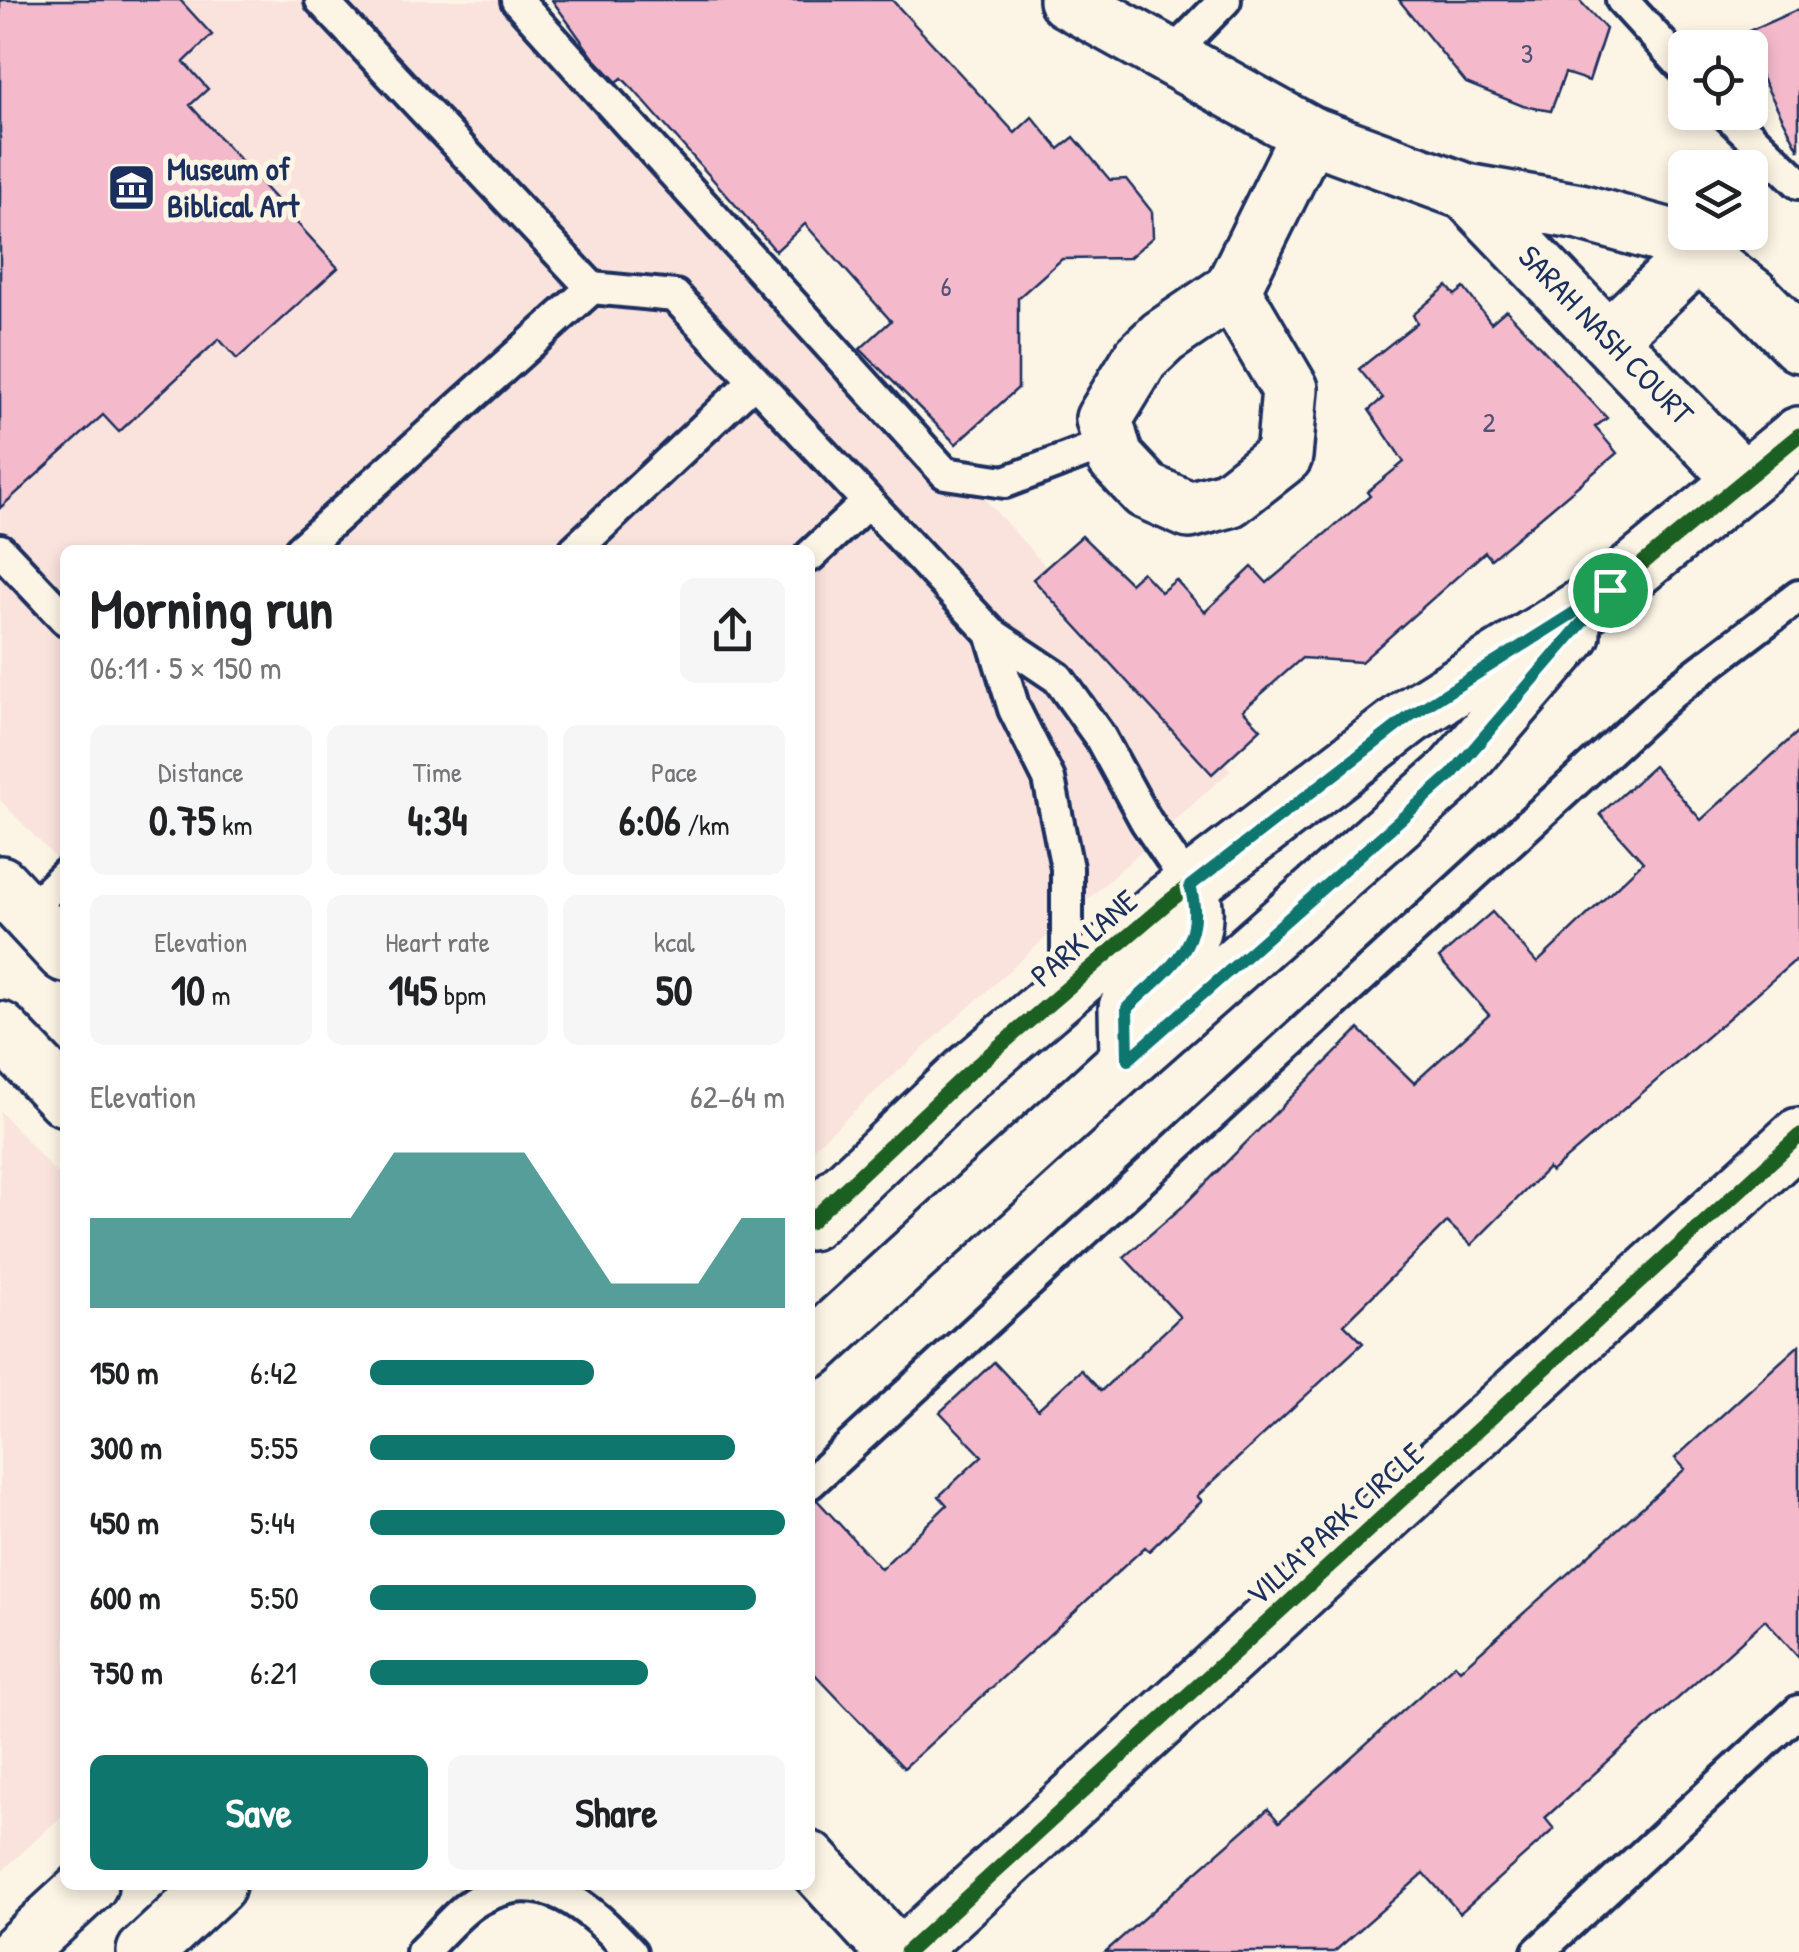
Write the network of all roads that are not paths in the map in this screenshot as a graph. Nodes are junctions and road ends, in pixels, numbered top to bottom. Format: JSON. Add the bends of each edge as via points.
{"nodes":[{"id":1,"x":322,"y":0,"type":"edge"},
{"id":2,"x":516,"y":0,"type":"edge"},
{"id":3,"x":1067,"y":0,"type":"edge"},
{"id":4,"x":1225,"y":0,"type":"edge"},
{"id":5,"x":1622,"y":0,"type":"edge"},
{"id":6,"x":1668,"y":50,"type":"edge"},
{"id":7,"x":1168,"y":58,"type":"junction"},
{"id":8,"x":1744,"y":130,"type":"edge"},
{"id":9,"x":1308,"y":134,"type":"junction"},
{"id":10,"x":1799,"y":183,"type":"edge"},
{"id":11,"x":1467,"y":192,"type":"junction"},
{"id":12,"x":1697,"y":254,"type":"junction"},
{"id":13,"x":592,"y":288,"type":"junction"},
{"id":14,"x":1232,"y":290,"type":"junction"},
{"id":15,"x":1609,"y":338,"type":"junction"},
{"id":16,"x":1799,"y":344,"type":"edge"},
{"id":17,"x":754,"y":381,"type":"junction"},
{"id":18,"x":1799,"y":434,"type":"edge"},
{"id":19,"x":1110,"y":442,"type":"junction"},
{"id":20,"x":1744,"y":480,"type":"junction"},
{"id":21,"x":868,"y":502,"type":"junction"},
{"id":22,"x":306,"y":545,"type":"edge"},
{"id":23,"x":580,"y":545,"type":"edge"},
{"id":24,"x":0,"y":550,"type":"edge"},
{"id":25,"x":815,"y":551,"type":"edge"},
{"id":26,"x":1610,"y":590,"type":"junction"},
{"id":27,"x":1799,"y":596,"type":"edge"},
{"id":28,"x":60,"y":614,"type":"edge"},
{"id":29,"x":991,"y":634,"type":"junction"},
{"id":30,"x":60,"y":878,"type":"edge"},
{"id":31,"x":1190,"y":886,"type":"junction"},
{"id":32,"x":9,"y":912,"type":"edge"},
{"id":33,"x":60,"y":950,"type":"edge"},
{"id":34,"x":1066,"y":990,"type":"junction"},
{"id":35,"x":0,"y":1030,"type":"edge"},
{"id":36,"x":1128,"y":1060,"type":"junction"},
{"id":37,"x":60,"y":1093,"type":"edge"},
{"id":38,"x":1799,"y":1136,"type":"edge"},
{"id":39,"x":815,"y":1217,"type":"edge"},
{"id":40,"x":815,"y":1345,"type":"edge"},
{"id":41,"x":815,"y":1478,"type":"edge"},
{"id":42,"x":1799,"y":1711,"type":"edge"},
{"id":43,"x":815,"y":1865,"type":"edge"},
{"id":44,"x":84,"y":1890,"type":"edge"},
{"id":45,"x":212,"y":1890,"type":"edge"},
{"id":46,"x":502,"y":1890,"type":"edge"},
{"id":47,"x":547,"y":1890,"type":"edge"},
{"id":48,"x":16,"y":1952,"type":"edge"},
{"id":49,"x":145,"y":1952,"type":"edge"},
{"id":50,"x":422,"y":1952,"type":"edge"},
{"id":51,"x":632,"y":1952,"type":"edge"},
{"id":52,"x":894,"y":1952,"type":"edge"},
{"id":53,"x":907,"y":1952,"type":"edge"},
{"id":54,"x":1538,"y":1952,"type":"edge"}],
"edges":[{"from":1,"to":13,"type":"lane"},
{"from":2,"to":19,"type":"lane","via":[[945,473],[1004,482]]},
{"from":3,"to":7,"type":"street","name":"SARAH NASH COURT"},
{"from":4,"to":7,"type":"lane"},
{"from":5,"to":6,"type":"lane"},
{"from":7,"to":9,"type":"street","name":"SARAH NASH COURT"},
{"from":8,"to":10,"type":"lane"},
{"from":9,"to":11,"type":"street","name":"SARAH NASH COURT"},
{"from":9,"to":14,"type":"street"},
{"from":11,"to":12,"type":"street","name":"SARAH NASH COURT","via":[[1580,212],[1676,239]]},
{"from":11,"to":15,"type":"street","name":"SARAH NASH COURT"},
{"from":12,"to":15,"type":"street"},
{"from":12,"to":16,"type":"street","name":"SARAH NASH COURT"},
{"from":13,"to":17,"type":"lane","via":[[675,296]]},
{"from":13,"to":22,"type":"lane"},
{"from":14,"to":19,"type":"street","via":[[1140,358],[1104,420]]},
{"from":14,"to":19,"type":"street","via":[[1290,389],[1284,456],[1229,499],[1189,510],[1146,492],[1115,458]]},
{"from":15,"to":20,"type":"street","name":"SARAH NASH COURT"},
{"from":17,"to":21,"type":"lane"},
{"from":17,"to":23,"type":"lane"},
{"from":18,"to":20,"type":"street","name":"PARK LANE"},
{"from":20,"to":26,"type":"street","name":"PARK LANE"},
{"from":21,"to":25,"type":"lane"},
{"from":21,"to":29,"type":"lane"},
{"from":24,"to":28,"type":"lane"},
{"from":26,"to":31,"type":"street","name":"PARK LANE","via":[[1410,716]]},
{"from":26,"to":36,"type":"street","name":"PARK LANE","via":[[1452,774]]},
{"from":27,"to":41,"type":"lane","via":[[1674,692]]},
{"from":29,"to":31,"type":"lane","via":[[1058,678]]},
{"from":29,"to":34,"type":"lane","via":[[1014,709],[1049,779],[1067,868]]},
{"from":30,"to":32,"type":"lane"},
{"from":31,"to":34,"type":"street","name":"PARK LANE"},
{"from":31,"to":36,"type":"street","via":[[1198,911],[1185,952],[1127,1008]]},
{"from":32,"to":33,"type":"street"},
{"from":34,"to":39,"type":"street","name":"PARK LANE"},
{"from":35,"to":37,"type":"street"},
{"from":36,"to":40,"type":"street","name":"PARK LANE"},
{"from":38,"to":53,"type":"street","name":"VILLA PARK CIRCLE"},
{"from":42,"to":54,"type":"lane"},
{"from":43,"to":52,"type":"street"},
{"from":44,"to":48,"type":"street"},
{"from":45,"to":49,"type":"street"},
{"from":46,"to":50,"type":"lane","via":[[476,1900]]},
{"from":47,"to":51,"type":"lane","via":[[583,1904]]}]}
